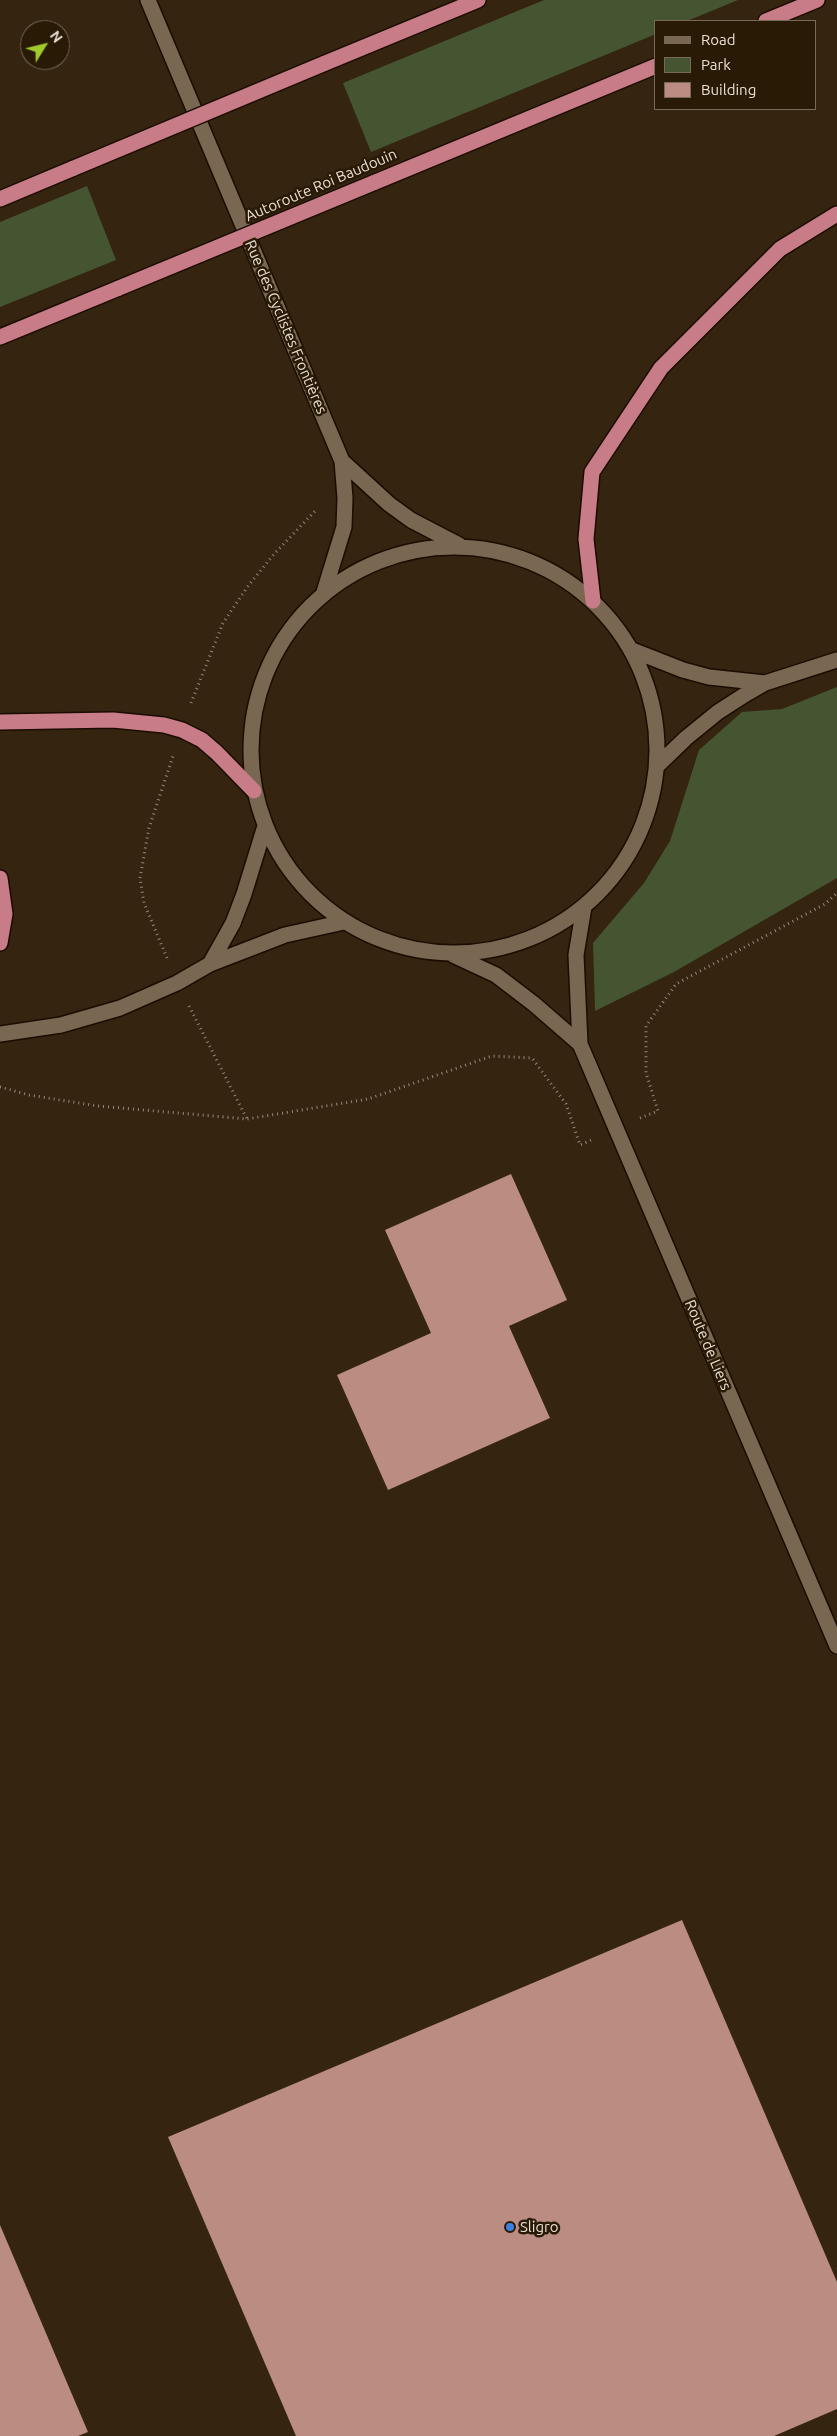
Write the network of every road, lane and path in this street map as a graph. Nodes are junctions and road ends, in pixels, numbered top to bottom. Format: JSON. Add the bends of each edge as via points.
{"nodes":[{"id":1,"x":148,"y":0,"type":"edge"},
{"id":2,"x":478,"y":0,"type":"edge"},
{"id":3,"x":817,"y":0,"type":"edge"},
{"id":4,"x":768,"y":20,"type":"edge"},
{"id":5,"x":654,"y":67,"type":"edge"},
{"id":6,"x":0,"y":199,"type":"edge"},
{"id":7,"x":837,"y":214,"type":"edge"},
{"id":8,"x":0,"y":337,"type":"edge"},
{"id":9,"x":342,"y":460,"type":"junction"},
{"id":10,"x":460,"y":546,"type":"junction"},
{"id":11,"x":324,"y":592,"type":"junction"},
{"id":12,"x":593,"y":601,"type":"junction"},
{"id":13,"x":632,"y":650,"type":"junction"},
{"id":14,"x":837,"y":660,"type":"edge"},
{"id":15,"x":765,"y":684,"type":"junction"},
{"id":16,"x":0,"y":722,"type":"edge"},
{"id":17,"x":657,"y":766,"type":"junction"},
{"id":18,"x":254,"y":791,"type":"junction"},
{"id":19,"x":265,"y":826,"type":"junction"},
{"id":20,"x":0,"y":878,"type":"edge"},
{"id":21,"x":837,"y":894,"type":"edge"},
{"id":22,"x":584,"y":907,"type":"junction"},
{"id":23,"x":344,"y":922,"type":"junction"},
{"id":24,"x":0,"y":943,"type":"edge"},
{"id":25,"x":451,"y":954,"type":"junction"},
{"id":26,"x":210,"y":964,"type":"junction"},
{"id":27,"x":0,"y":1034,"type":"edge"},
{"id":28,"x":580,"y":1044,"type":"junction"},
{"id":29,"x":0,"y":1087,"type":"edge"},
{"id":30,"x":615,"y":1128,"type":"junction"},
{"id":31,"x":580,"y":1145,"type":"dead end"},
{"id":32,"x":837,"y":1646,"type":"edge"}],
"edges":[{"from":1,"to":9,"type":"street","name":"Rue des Cyclistes Frontières"},
{"from":2,"to":6,"type":"highway","bridge":true},
{"from":3,"to":4,"type":"highway"},
{"from":5,"to":8,"type":"highway","name":"Autoroute Roi Baudouin","bridge":true},
{"from":7,"to":12,"type":"highway","via":[[780,249],[661,368],[592,472],[586,538]]},
{"from":9,"to":10,"type":"street","name":"Rue des Cyclistes Frontières","via":[[389,504],[411,520]]},
{"from":9,"to":11,"type":"street","name":"Rue des Cyclistes Frontières","via":[[344,527]]},
{"from":10,"to":11,"type":"street","via":[[422,548],[388,557],[357,570]]},
{"from":10,"to":12,"type":"street","via":[[498,551],[532,562],[565,580]]},
{"from":11,"to":18,"type":"street","via":[[299,616],[282,640],[261,682],[252,718],[250,755]]},
{"from":12,"to":13,"type":"street"},
{"from":13,"to":15,"type":"street","via":[[708,677]]},
{"from":13,"to":17,"type":"street","via":[[654,712]]},
{"from":14,"to":15,"type":"street"},
{"from":15,"to":17,"type":"street","via":[[718,712]]},
{"from":16,"to":18,"type":"highway","via":[[112,720],[182,730],[202,740]]},
{"from":17,"to":22,"type":"street","via":[[646,819],[619,869]]},
{"from":18,"to":19,"type":"street"},
{"from":19,"to":23,"type":"street","via":[[282,859],[305,888]]},
{"from":19,"to":26,"type":"street","via":[[233,923]]},
{"from":20,"to":24,"type":"highway","via":[[5,914]]},
{"from":21,"to":30,"type":"path","via":[[825,904],[676,984],[646,1026],[646,1073],[658,1110]]},
{"from":22,"to":25,"type":"street","via":[[563,923],[510,946],[477,953]]},
{"from":22,"to":28,"type":"street","name":"Route de Liers","via":[[576,955]]},
{"from":23,"to":25,"type":"street","via":[[381,940],[414,950]]},
{"from":23,"to":26,"type":"street","via":[[284,935]]},
{"from":25,"to":28,"type":"street","name":"Route de Liers","via":[[496,975]]},
{"from":26,"to":27,"type":"street","via":[[177,983],[120,1008],[61,1025]]},
{"from":28,"to":30,"type":"street","name":"Route de Liers"},
{"from":29,"to":31,"type":"path","via":[[98,1106],[247,1119],[368,1099],[492,1056],[532,1058],[566,1104]]},
{"from":30,"to":32,"type":"street","name":"Route de Liers"}]}
